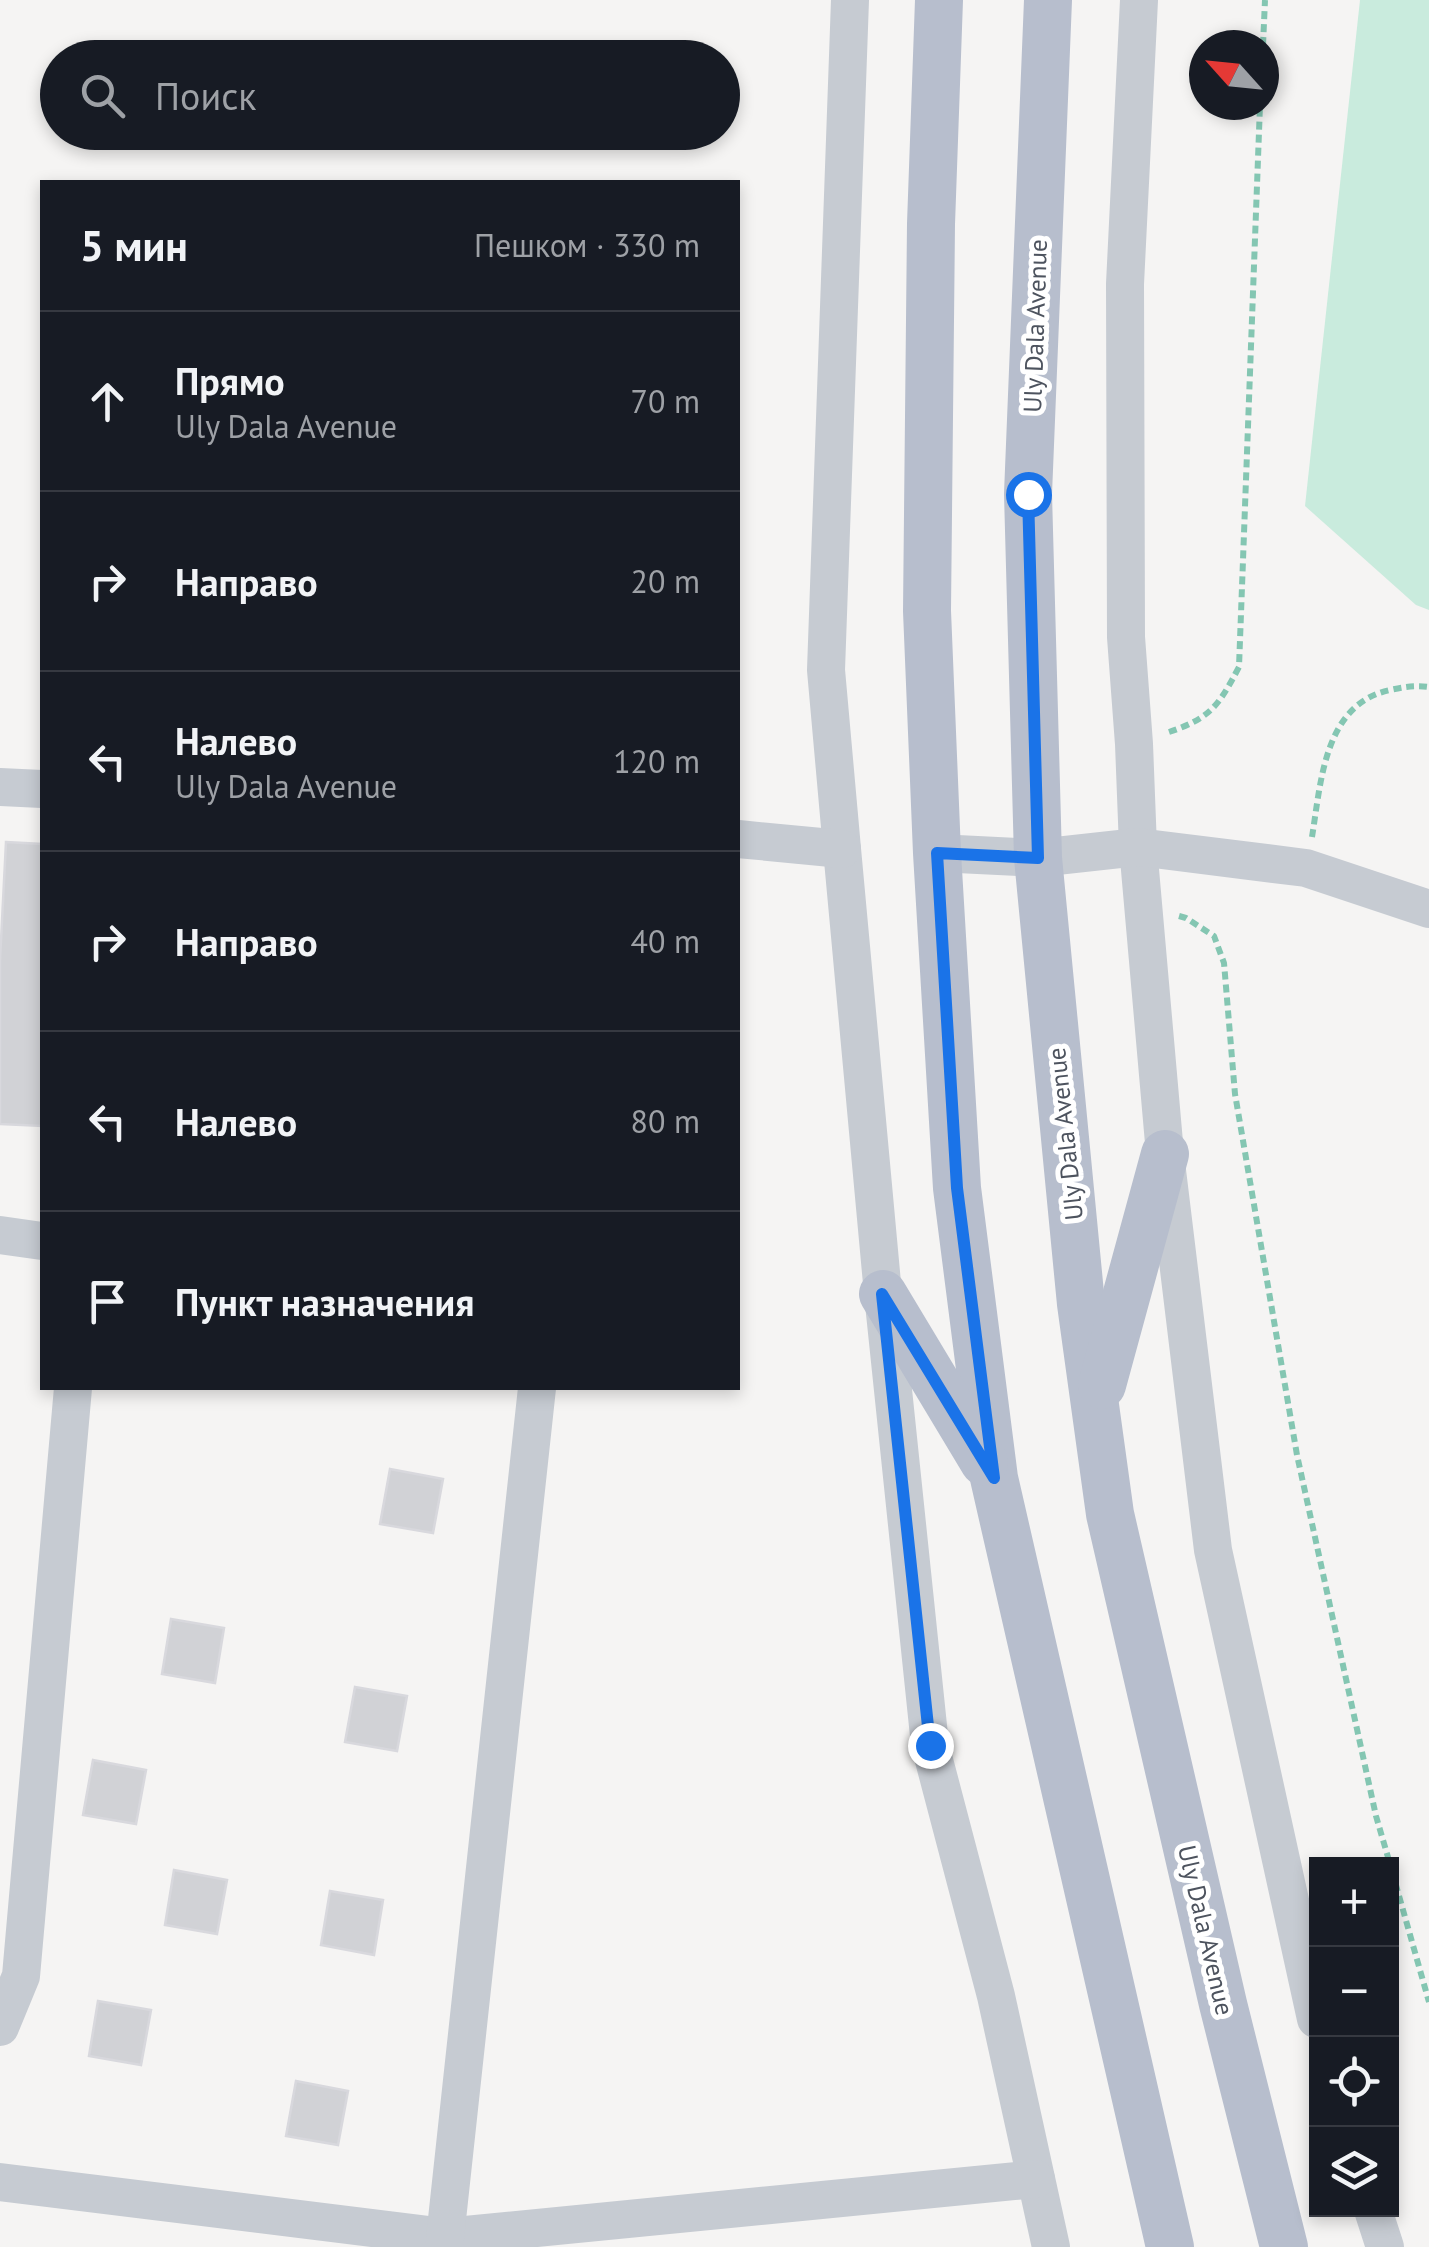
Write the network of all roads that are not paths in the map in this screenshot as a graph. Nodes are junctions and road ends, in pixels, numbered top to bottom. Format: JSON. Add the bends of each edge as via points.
{"nodes":[{"id":1,"x":850,"y":0,"type":"edge"},
{"id":2,"x":938,"y":0,"type":"edge"},
{"id":3,"x":1048,"y":0,"type":"edge"},
{"id":4,"x":1139,"y":0,"type":"edge"},
{"id":5,"x":0,"y":787,"type":"edge"},
{"id":6,"x":40,"y":788,"type":"edge"},
{"id":7,"x":740,"y":839,"type":"edge"},
{"id":8,"x":1138,"y":847,"type":"junction"},
{"id":9,"x":842,"y":849,"type":"junction"},
{"id":10,"x":937,"y":853,"type":"junction"},
{"id":11,"x":1038,"y":858,"type":"junction"},
{"id":12,"x":1429,"y":909,"type":"edge"},
{"id":13,"x":1165,"y":1154,"type":"junction"},
{"id":14,"x":0,"y":1235,"type":"edge"},
{"id":15,"x":40,"y":1241,"type":"edge"},
{"id":16,"x":882,"y":1294,"type":"junction"},
{"id":17,"x":73,"y":1390,"type":"edge"},
{"id":18,"x":537,"y":1390,"type":"edge"},
{"id":19,"x":1097,"y":1402,"type":"junction"},
{"id":20,"x":994,"y":1478,"type":"junction"},
{"id":21,"x":1309,"y":1986,"type":"edge"},
{"id":22,"x":0,"y":2028,"type":"edge"},
{"id":23,"x":1036,"y":2179,"type":"junction"},
{"id":24,"x":0,"y":2182,"type":"edge"},
{"id":25,"x":1375,"y":2217,"type":"edge"},
{"id":26,"x":444,"y":2242,"type":"edge"},
{"id":27,"x":1051,"y":2247,"type":"edge"},
{"id":28,"x":1170,"y":2247,"type":"edge"},
{"id":29,"x":1284,"y":2247,"type":"edge"},
{"id":30,"x":1385,"y":2247,"type":"edge"}],
"edges":[{"from":1,"to":9,"type":"street","via":[[826,670]]},
{"from":2,"to":10,"type":"main road","via":[[928,592]]},
{"from":3,"to":11,"type":"main road","name":"Uly Dala Avenue","via":[[1028,494]]},
{"from":4,"to":8,"type":"street","via":[[1126,284],[1126,638]]},
{"from":5,"to":6,"type":"street"},
{"from":7,"to":9,"type":"street"},
{"from":8,"to":11,"type":"street"},
{"from":8,"to":12,"type":"street","via":[[1306,868]]},
{"from":8,"to":13,"type":"street"},
{"from":9,"to":16,"type":"street"},
{"from":10,"to":11,"type":"street"},
{"from":10,"to":20,"type":"main road","via":[[957,1188]]},
{"from":11,"to":19,"type":"main road","name":"Uly Dala Avenue","via":[[1081,1304]]},
{"from":13,"to":19,"type":"main road"},
{"from":13,"to":21,"type":"street","via":[[1214,1550]]},
{"from":14,"to":15,"type":"street"},
{"from":16,"to":20,"type":"main road"},
{"from":16,"to":23,"type":"street","via":[[930,1745]]},
{"from":17,"to":22,"type":"street","via":[[21,1976]]},
{"from":18,"to":26,"type":"street"},
{"from":19,"to":29,"type":"main road","name":"Uly Dala Avenue","via":[[1110,1514]]},
{"from":20,"to":28,"type":"main road"},
{"from":23,"to":26,"type":"street"},
{"from":23,"to":27,"type":"street"},
{"from":24,"to":26,"type":"street"},
{"from":25,"to":30,"type":"street"}]}
